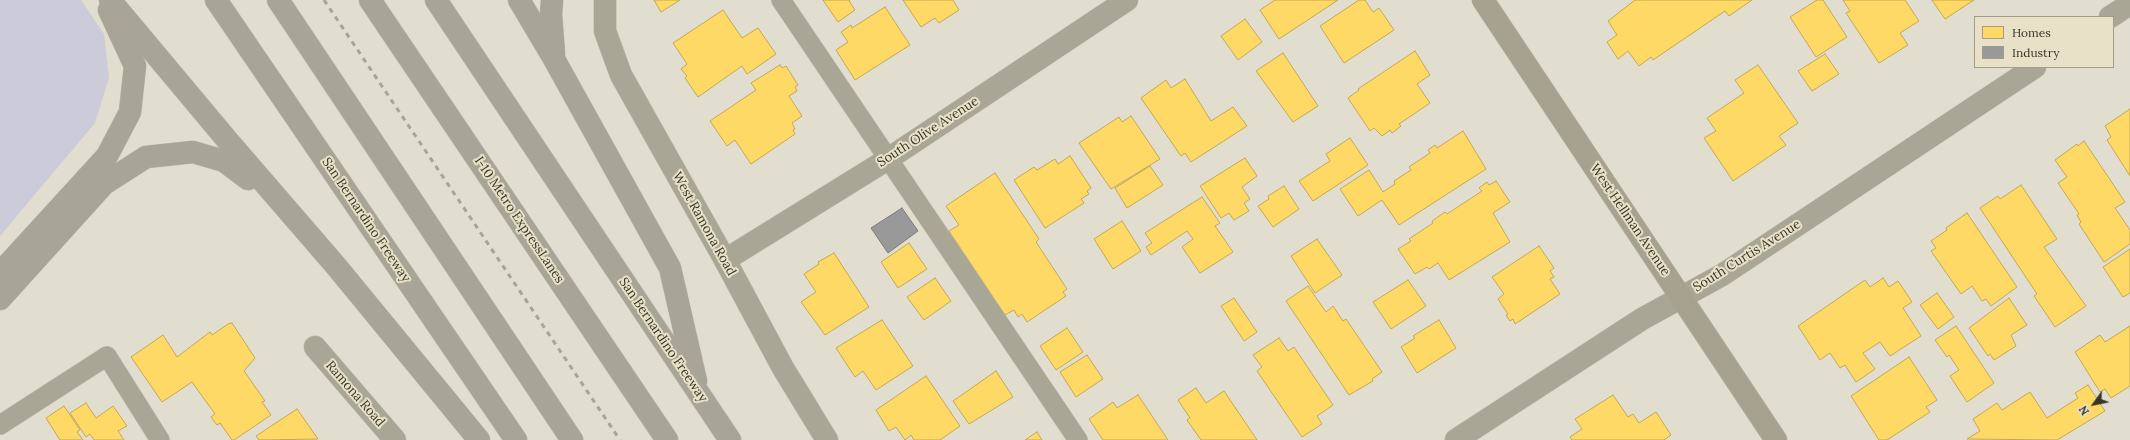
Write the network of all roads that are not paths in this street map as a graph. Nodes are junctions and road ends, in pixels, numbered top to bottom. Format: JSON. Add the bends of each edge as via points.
{"nodes":[{"id":1,"x":104,"y":0,"type":"edge"},
{"id":2,"x":110,"y":0,"type":"edge"},
{"id":3,"x":216,"y":0,"type":"edge"},
{"id":4,"x":278,"y":0,"type":"edge"},
{"id":5,"x":370,"y":0,"type":"edge"},
{"id":6,"x":436,"y":0,"type":"edge"},
{"id":7,"x":519,"y":0,"type":"edge"},
{"id":8,"x":552,"y":0,"type":"edge"},
{"id":9,"x":605,"y":0,"type":"edge"},
{"id":10,"x":781,"y":0,"type":"edge"},
{"id":11,"x":1127,"y":0,"type":"edge"},
{"id":12,"x":1483,"y":0,"type":"edge"},
{"id":13,"x":2130,"y":4,"type":"edge"},
{"id":14,"x":2112,"y":16,"type":"edge"},
{"id":15,"x":554,"y":59,"type":"junction"},
{"id":16,"x":2033,"y":68,"type":"edge"},
{"id":17,"x":888,"y":159,"type":"junction"},
{"id":18,"x":286,"y":208,"type":"junction"},
{"id":19,"x":725,"y":260,"type":"junction"},
{"id":20,"x":0,"y":273,"type":"edge"},
{"id":21,"x":1681,"y":297,"type":"junction"},
{"id":22,"x":0,"y":299,"type":"edge"},
{"id":23,"x":315,"y":348,"type":"dead end"},
{"id":24,"x":699,"y":393,"type":"junction"},
{"id":25,"x":0,"y":425,"type":"edge"},
{"id":26,"x":160,"y":440,"type":"edge"},
{"id":27,"x":395,"y":440,"type":"edge"},
{"id":28,"x":478,"y":440,"type":"edge"},
{"id":29,"x":516,"y":440,"type":"edge"},
{"id":30,"x":572,"y":440,"type":"edge"},
{"id":31,"x":667,"y":440,"type":"edge"},
{"id":32,"x":730,"y":440,"type":"edge"},
{"id":33,"x":827,"y":440,"type":"edge"},
{"id":34,"x":1078,"y":440,"type":"edge"},
{"id":35,"x":1456,"y":440,"type":"edge"},
{"id":36,"x":1776,"y":440,"type":"edge"}],
"edges":[{"from":1,"to":20,"type":"highway","via":[[135,66],[130,112],[108,156]]},
{"from":2,"to":18,"type":"highway"},
{"from":3,"to":29,"type":"highway","name":"San Bernardino Freeway"},
{"from":4,"to":30,"type":"highway"},
{"from":5,"to":31,"type":"highway","name":"I-10 Metro ExpressLanes"},
{"from":6,"to":24,"type":"highway","name":"San Bernardino Freeway"},
{"from":7,"to":15,"type":"highway"},
{"from":8,"to":15,"type":"highway"},
{"from":9,"to":19,"type":"street","name":"West Ramona Road","via":[[605,31],[621,75]]},
{"from":10,"to":17,"type":"lane"},
{"from":11,"to":17,"type":"street","name":"South Olive Avenue"},
{"from":12,"to":21,"type":"street","name":"West Hellman Avenue"},
{"from":13,"to":14,"type":"street"},
{"from":15,"to":24,"type":"highway","via":[[670,268]]},
{"from":16,"to":21,"type":"street","name":"South Curtis Avenue","via":[[1725,273]]},
{"from":17,"to":19,"type":"street","name":"South Olive Avenue"},
{"from":17,"to":34,"type":"lane"},
{"from":18,"to":22,"type":"highway","via":[[224,161],[193,152],[146,157],[104,184]]},
{"from":18,"to":28,"type":"highway"},
{"from":19,"to":33,"type":"street","name":"West Ramona Road","via":[[783,368]]},
{"from":21,"to":35,"type":"street","name":"South Curtis Avenue","via":[[1642,318]]},
{"from":21,"to":36,"type":"street","name":"West Hellman Avenue"},
{"from":23,"to":27,"type":"street","name":"Ramona Road"},
{"from":24,"to":32,"type":"highway","name":"San Bernardino Freeway"},
{"from":25,"to":26,"type":"lane","via":[[107,356]]}]}
